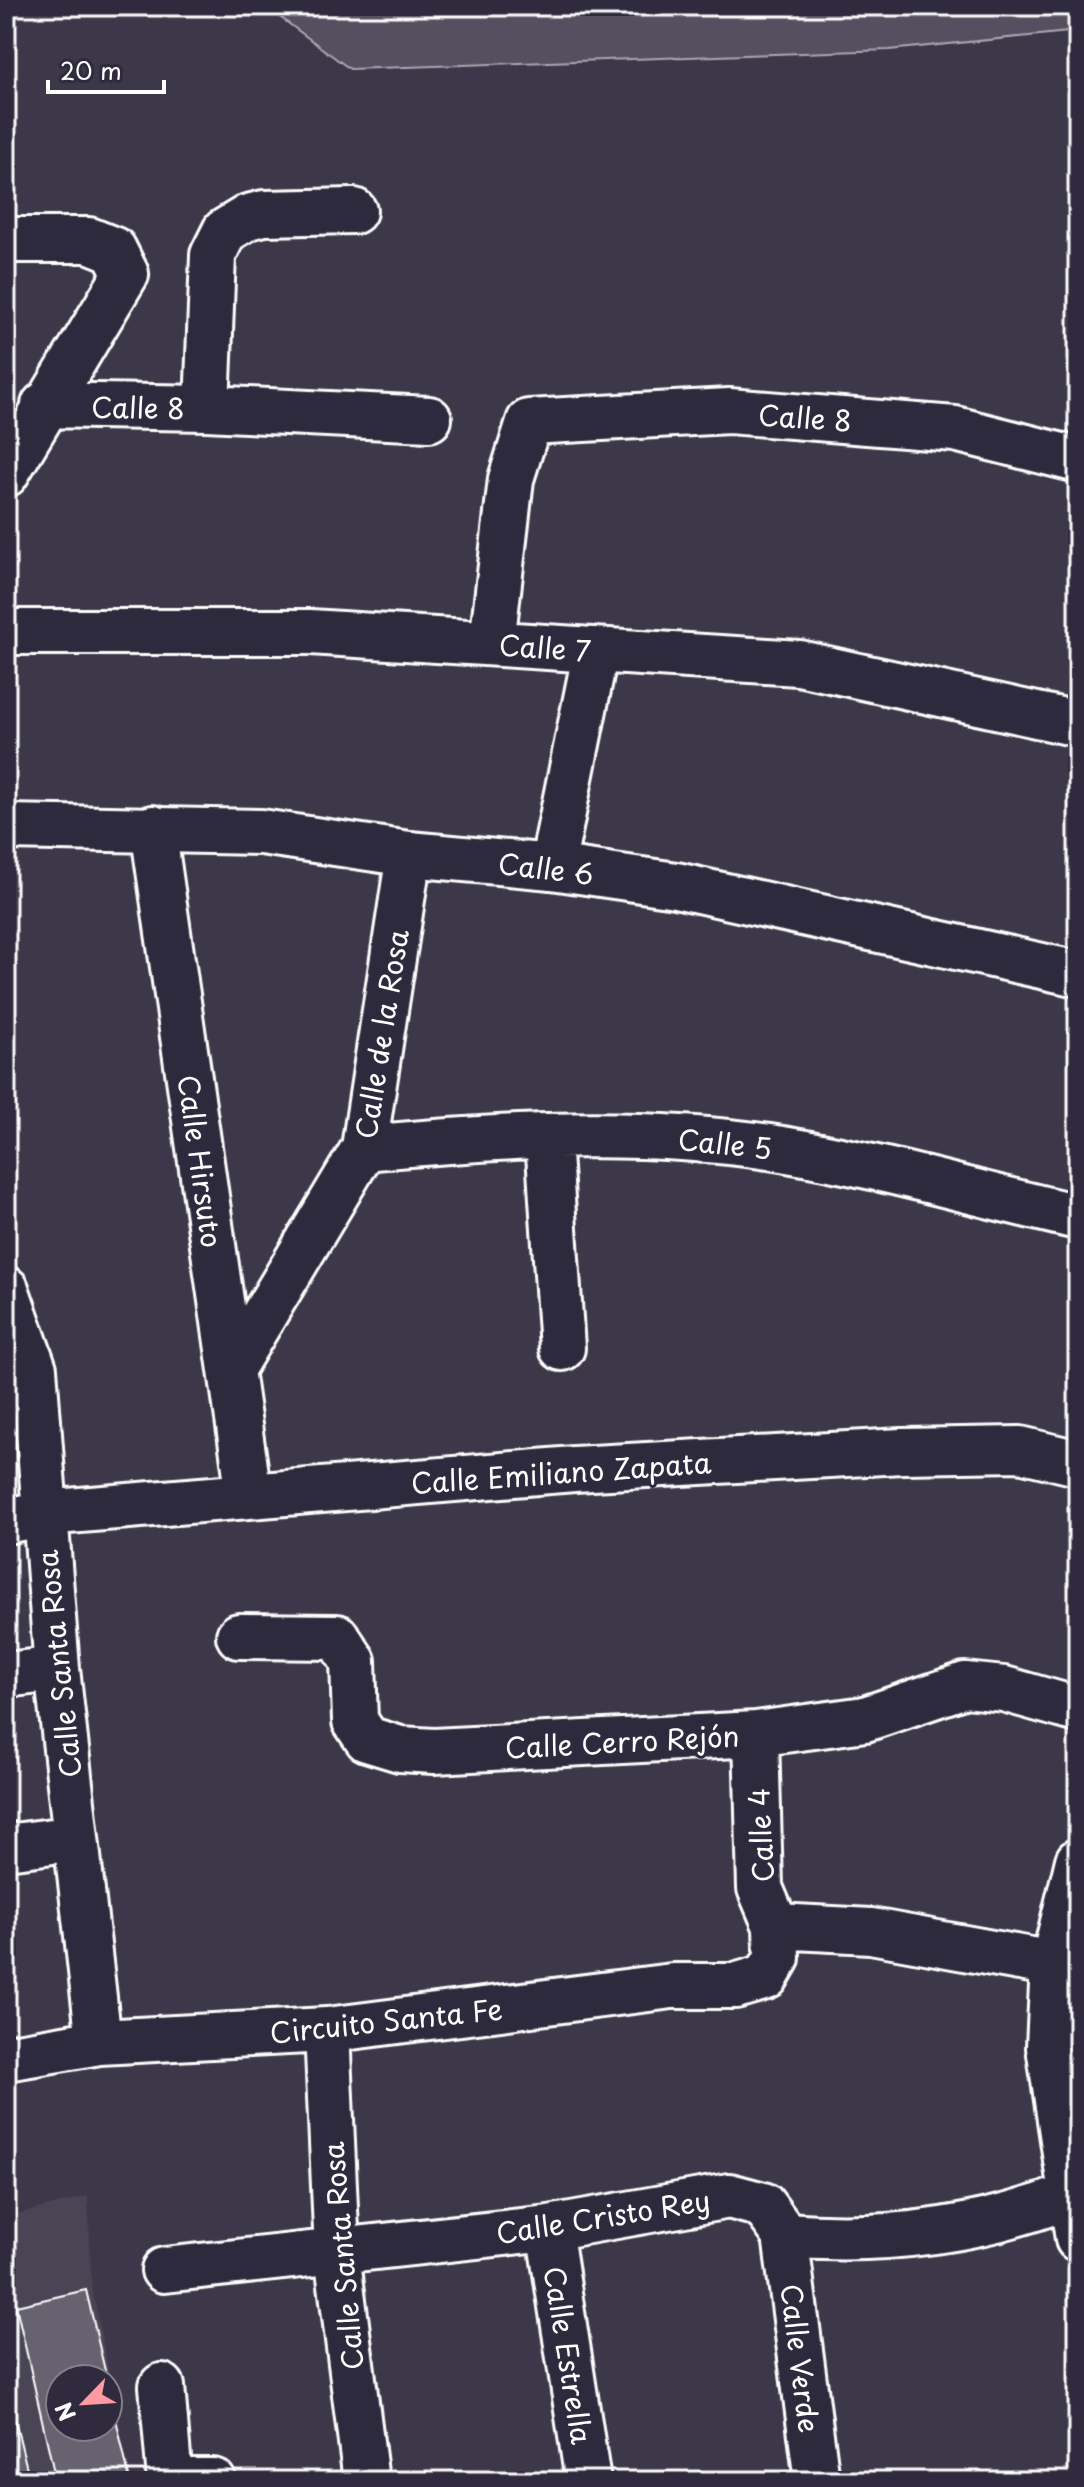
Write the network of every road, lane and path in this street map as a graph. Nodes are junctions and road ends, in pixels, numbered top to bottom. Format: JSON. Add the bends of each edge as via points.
{"nodes":[{"id":1,"x":354,"y":211,"type":"dead end"},
{"id":2,"x":6,"y":240,"type":"edge"},
{"id":3,"x":44,"y":405,"type":"junction"},
{"id":4,"x":207,"y":408,"type":"junction"},
{"id":5,"x":429,"y":419,"type":"dead end"},
{"id":6,"x":1078,"y":460,"type":"edge"},
{"id":7,"x":6,"y":474,"type":"edge"},
{"id":8,"x":6,"y":632,"type":"edge"},
{"id":9,"x":492,"y":643,"type":"junction"},
{"id":10,"x":596,"y":650,"type":"junction"},
{"id":11,"x":1078,"y":724,"type":"edge"},
{"id":12,"x":6,"y":827,"type":"edge"},
{"id":13,"x":153,"y":828,"type":"junction"},
{"id":14,"x":409,"y":854,"type":"junction"},
{"id":15,"x":552,"y":867,"type":"junction"},
{"id":16,"x":1078,"y":974,"type":"edge"},
{"id":17,"x":548,"y":1139,"type":"junction"},
{"id":18,"x":364,"y":1148,"type":"junction"},
{"id":19,"x":1078,"y":1217,"type":"edge"},
{"id":20,"x":6,"y":1289,"type":"edge"},
{"id":21,"x":562,"y":1348,"type":"dead end"},
{"id":22,"x":231,"y":1370,"type":"junction"},
{"id":23,"x":1078,"y":1463,"type":"edge"},
{"id":24,"x":249,"y":1495,"type":"junction"},
{"id":25,"x":25,"y":1517,"type":"edge"},
{"id":26,"x":239,"y":1636,"type":"dead end"},
{"id":27,"x":57,"y":1669,"type":"junction"},
{"id":28,"x":6,"y":1675,"type":"edge"},
{"id":29,"x":1078,"y":1710,"type":"edge"},
{"id":30,"x":756,"y":1734,"type":"junction"},
{"id":31,"x":76,"y":1838,"type":"junction"},
{"id":32,"x":6,"y":1847,"type":"edge"},
{"id":33,"x":1078,"y":1861,"type":"edge"},
{"id":34,"x":776,"y":1926,"type":"junction"},
{"id":35,"x":1053,"y":1964,"type":"junction"},
{"id":36,"x":766,"y":1977,"type":"joint"},
{"id":37,"x":327,"y":2030,"type":"junction"},
{"id":38,"x":99,"y":2042,"type":"junction"},
{"id":39,"x":1063,"y":2051,"type":"edge"},
{"id":40,"x":6,"y":2058,"type":"edge"},
{"id":41,"x":1069,"y":2196,"type":"junction"},
{"id":42,"x":549,"y":2228,"type":"junction"},
{"id":43,"x":785,"y":2235,"type":"junction"},
{"id":44,"x":1078,"y":2239,"type":"edge"},
{"id":45,"x":337,"y":2253,"type":"junction"},
{"id":46,"x":164,"y":2270,"type":"dead end"},
{"id":47,"x":162,"y":2386,"type":"dead end"},
{"id":48,"x":170,"y":2481,"type":"edge"},
{"id":49,"x":186,"y":2481,"type":"edge"},
{"id":50,"x":213,"y":2481,"type":"edge"},
{"id":51,"x":366,"y":2481,"type":"edge"},
{"id":52,"x":588,"y":2481,"type":"edge"},
{"id":53,"x":817,"y":2481,"type":"edge"}],
"edges":[{"from":1,"to":4,"type":"street","name":"Calle 8","via":[[264,213],[225,231],[213,255]]},
{"from":2,"to":3,"type":"street","via":[[89,240],[114,250],[126,274]]},
{"from":3,"to":4,"type":"street","name":"Calle 8"},
{"from":3,"to":7,"type":"street"},
{"from":4,"to":5,"type":"street"},
{"from":6,"to":9,"type":"street","name":"Calle 8","via":[[955,429],[729,411],[529,422],[511,479]]},
{"from":8,"to":9,"type":"street","name":"Calle 7","via":[[310,632]]},
{"from":9,"to":10,"type":"street","name":"Calle 7"},
{"from":10,"to":11,"type":"street","name":"Calle 7","via":[[799,663]]},
{"from":10,"to":15,"type":"street"},
{"from":12,"to":13,"type":"street","name":"Calle 6"},
{"from":13,"to":14,"type":"street","name":"Calle 6","via":[[261,832]]},
{"from":13,"to":22,"type":"street","name":"Calle Hirsuto"},
{"from":14,"to":15,"type":"street","name":"Calle 6"},
{"from":14,"to":18,"type":"street","name":"Calle de la Rosa"},
{"from":15,"to":16,"type":"street","name":"Calle 6","via":[[676,885]]},
{"from":17,"to":18,"type":"street","name":"Calle 5"},
{"from":17,"to":19,"type":"street","name":"Calle 5","via":[[646,1135],[783,1149]]},
{"from":17,"to":21,"type":"street"},
{"from":18,"to":22,"type":"street","name":"Calle de la Rosa"},
{"from":20,"to":25,"type":"street","name":"Calle Santa Rosa","via":[[34,1369],[43,1456]]},
{"from":22,"to":24,"type":"street","name":"Calle Hirsuto"},
{"from":23,"to":24,"type":"street","name":"Calle Emiliano Zapata","via":[[1020,1449],[902,1451],[574,1469]]},
{"from":24,"to":25,"type":"street","name":"Calle Emiliano Zapata"},
{"from":25,"to":27,"type":"street","name":"Calle Santa Rosa"},
{"from":26,"to":30,"type":"street","name":"Calle Cerro Rejón","via":[[337,1637],[353,1661],[355,1721],[367,1739],[400,1749]]},
{"from":27,"to":28,"type":"street"},
{"from":27,"to":31,"type":"street","name":"Calle Santa Rosa"},
{"from":29,"to":30,"type":"street","name":"Calle Cerro Rejón","via":[[1004,1689],[965,1685],[865,1719]]},
{"from":30,"to":34,"type":"street","name":"Calle 4","via":[[760,1888]]},
{"from":31,"to":32,"type":"street"},
{"from":31,"to":38,"type":"street","name":"Calle Santa Rosa"},
{"from":33,"to":35,"type":"street"},
{"from":34,"to":35,"type":"street","via":[[871,1931]]},
{"from":34,"to":36,"type":"street","name":"Calle 4","via":[[777,1958]]},
{"from":35,"to":39,"type":"street"},
{"from":36,"to":37,"type":"street","name":"Circuito Santa Fe","via":[[735,1986],[672,1986]]},
{"from":37,"to":38,"type":"street","name":"Circuito Santa Fe"},
{"from":37,"to":45,"type":"street","name":"Calle Santa Rosa"},
{"from":38,"to":40,"type":"street","name":"Circuito Santa Fe"},
{"from":39,"to":41,"type":"street"},
{"from":41,"to":43,"type":"street","via":[[1029,2211],[924,2234],[842,2240]]},
{"from":41,"to":44,"type":"street"},
{"from":42,"to":43,"type":"street","name":"Calle Cristo Rey","via":[[729,2196],[763,2205]]},
{"from":42,"to":45,"type":"street","name":"Calle Cristo Rey"},
{"from":42,"to":52,"type":"street","name":"Calle Estrella"},
{"from":43,"to":53,"type":"street","name":"Calle Verde"},
{"from":45,"to":46,"type":"street","name":"Calle Cristo Rey"},
{"from":45,"to":51,"type":"street","name":"Calle Santa Rosa"},
{"from":47,"to":48,"type":"street"},
{"from":49,"to":50,"type":"street"}]}
